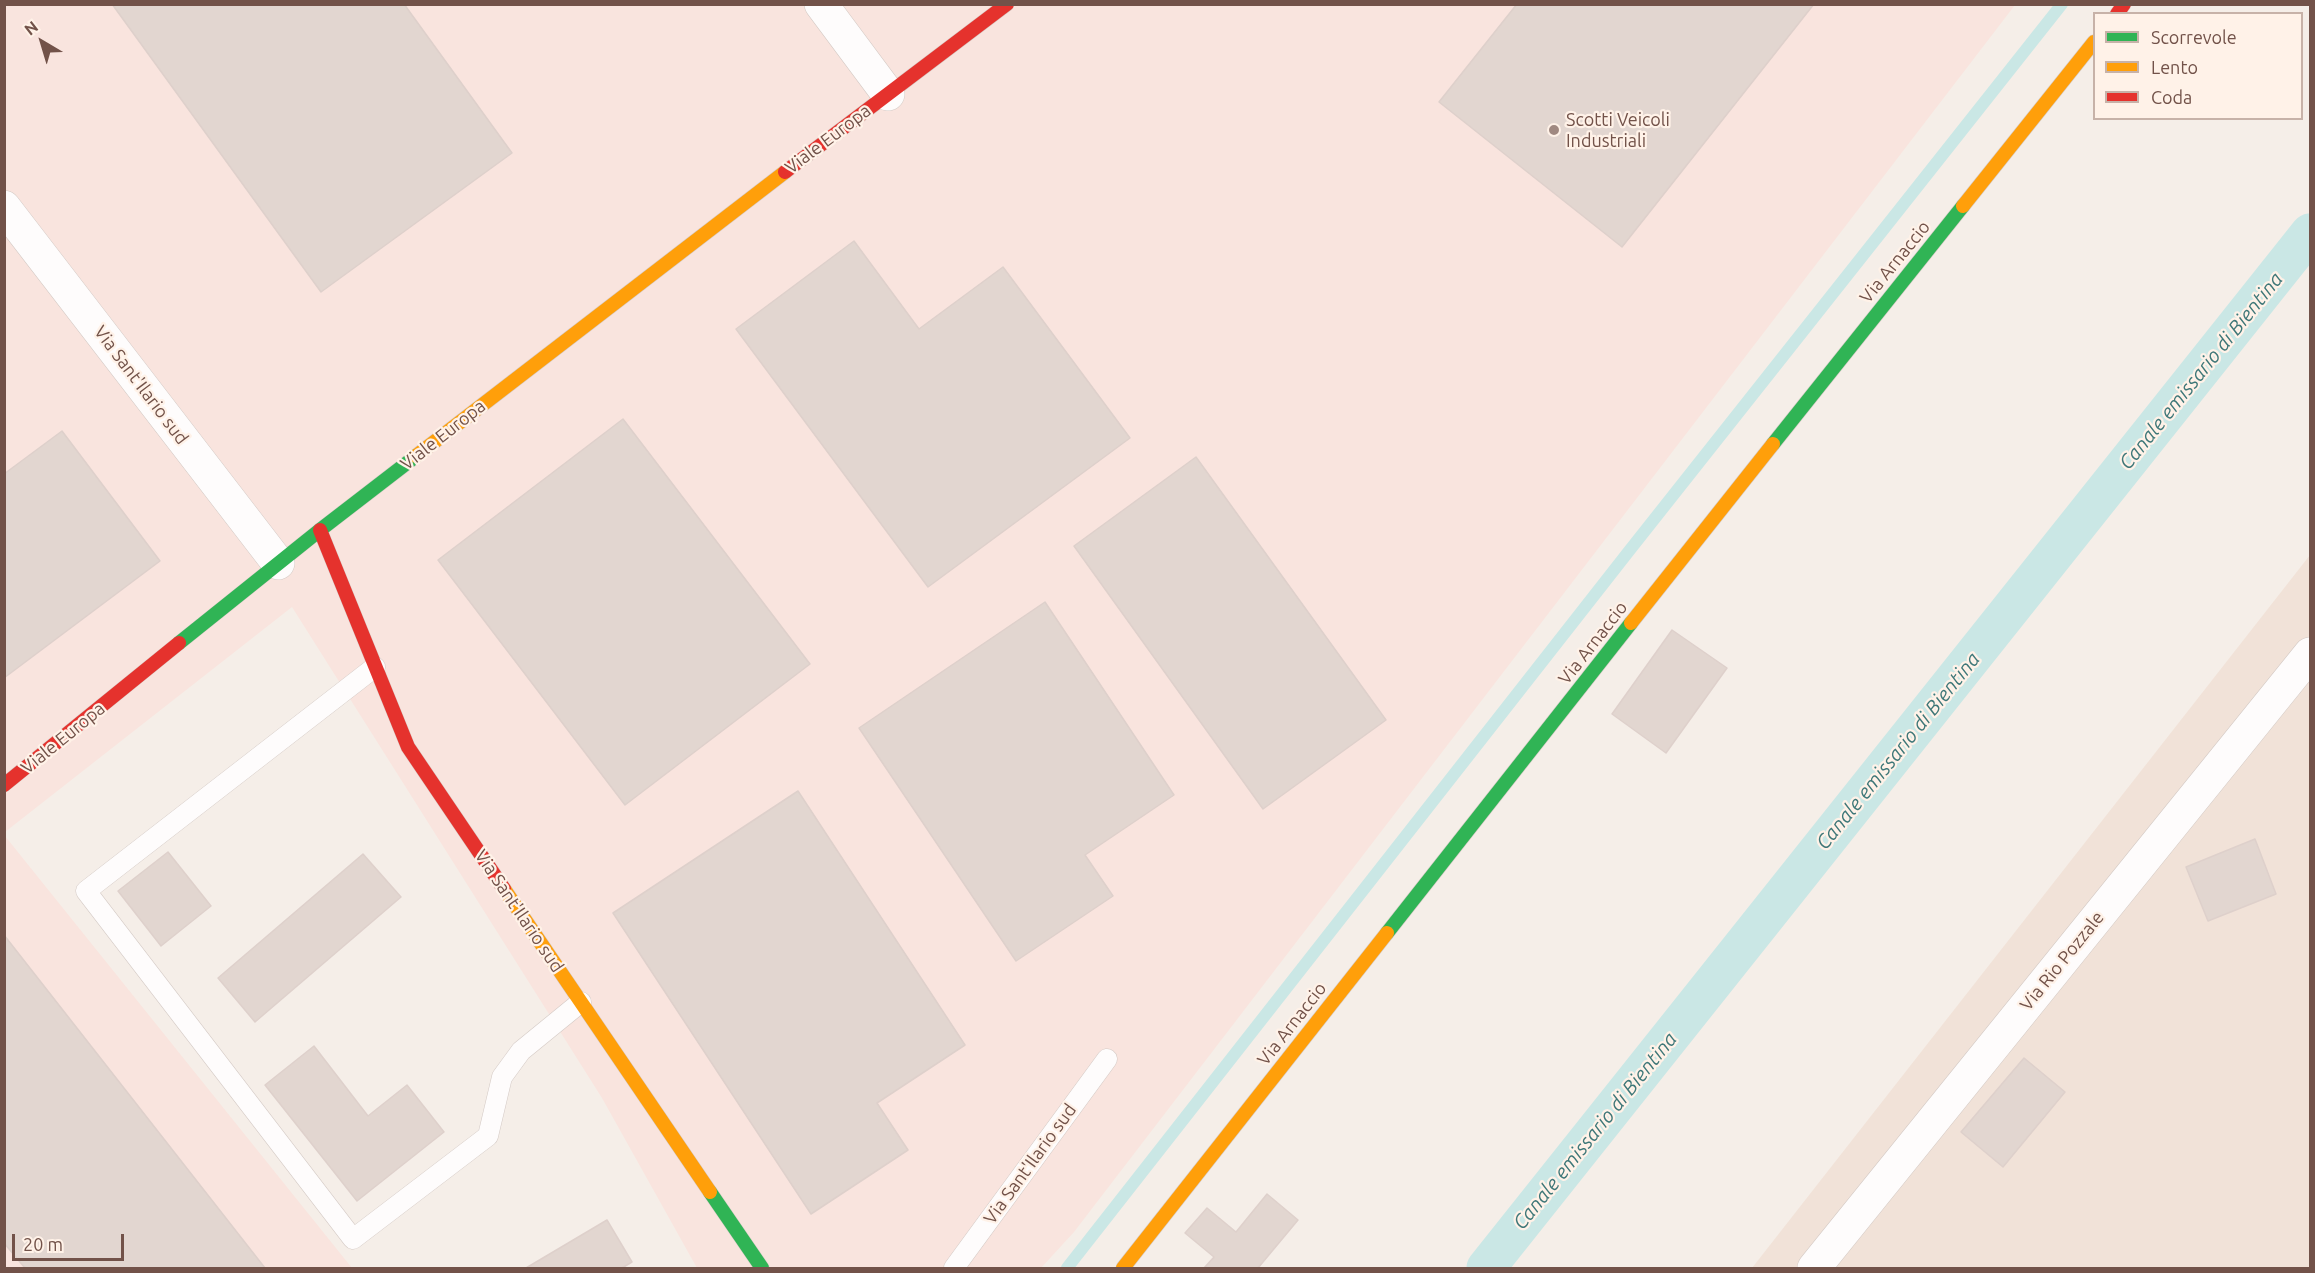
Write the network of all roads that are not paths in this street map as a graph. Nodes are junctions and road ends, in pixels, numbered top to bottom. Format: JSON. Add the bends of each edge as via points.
{"nodes":[{"id":1,"x":821,"y":4,"type":"edge"},
{"id":2,"x":1007,"y":4,"type":"edge"},
{"id":3,"x":2093,"y":43,"type":"edge"},
{"id":4,"x":888,"y":94,"type":"junction"},
{"id":5,"x":4,"y":207,"type":"edge"},
{"id":6,"x":320,"y":530,"type":"junction"},
{"id":7,"x":278,"y":563,"type":"junction"},
{"id":8,"x":2308,"y":660,"type":"edge"},
{"id":9,"x":375,"y":667,"type":"junction"},
{"id":10,"x":4,"y":785,"type":"edge"},
{"id":11,"x":581,"y":1002,"type":"junction"},
{"id":12,"x":1107,"y":1059,"type":"dead end"},
{"id":13,"x":762,"y":1269,"type":"edge"},
{"id":14,"x":954,"y":1269,"type":"edge"},
{"id":15,"x":1123,"y":1269,"type":"edge"},
{"id":16,"x":1814,"y":1269,"type":"edge"}],
"edges":[{"from":1,"to":4,"type":"street","name":"Viale Europa"},
{"from":2,"to":4,"type":"street","name":"Viale Europa"},
{"from":3,"to":15,"type":"street","name":"Via Arnaccio","via":[[1713,518]]},
{"from":4,"to":6,"type":"street","name":"Viale Europa"},
{"from":5,"to":7,"type":"street","name":"Via Sant'Ilario sud"},
{"from":6,"to":7,"type":"street","name":"Viale Europa"},
{"from":6,"to":9,"type":"street","name":"Via Sant'Ilario sud"},
{"from":7,"to":10,"type":"street","name":"Viale Europa"},
{"from":8,"to":16,"type":"street","name":"Via Rio Pozzale"},
{"from":9,"to":11,"type":"street","name":"Via Sant'Ilario sud","via":[[408,747]]},
{"from":9,"to":11,"type":"lane","via":[[86,891],[353,1239],[488,1136],[502,1077],[521,1051]]},
{"from":11,"to":13,"type":"street","name":"Via Sant'Ilario sud"},
{"from":12,"to":14,"type":"lane","name":"Via Sant'Ilario sud"}]}
